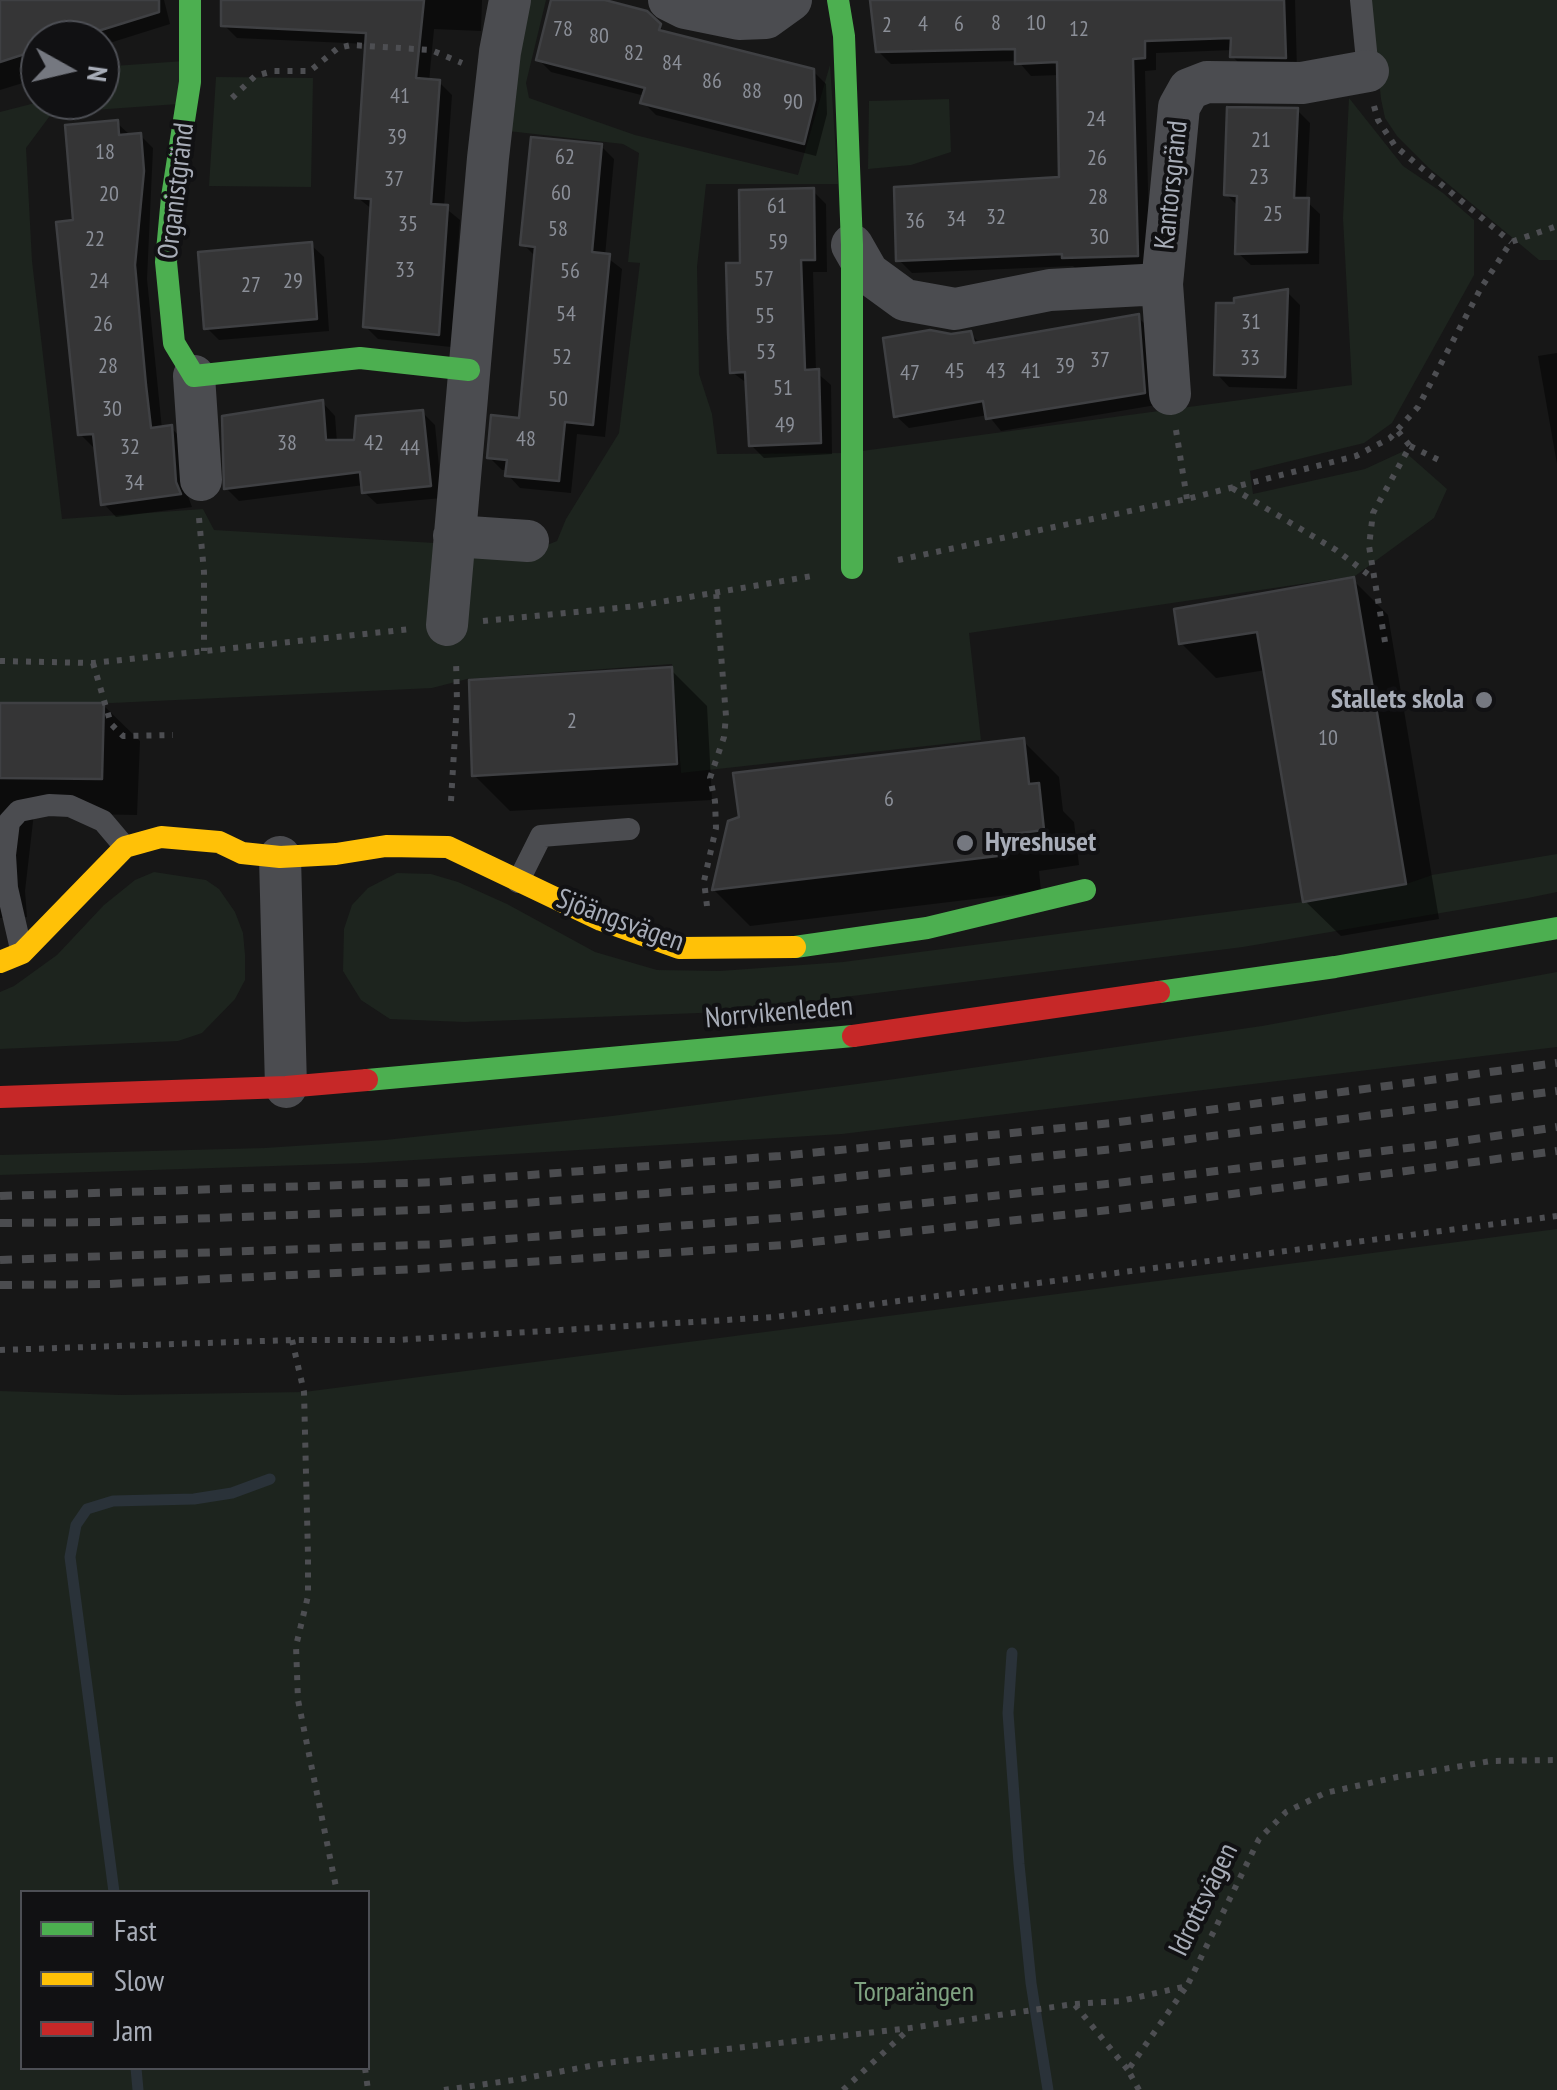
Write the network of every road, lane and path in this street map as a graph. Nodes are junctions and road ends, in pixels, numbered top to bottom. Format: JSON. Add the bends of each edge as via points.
{"nodes":[{"id":1,"x":190,"y":0,"type":"edge"},
{"id":2,"x":510,"y":0,"type":"edge"},
{"id":3,"x":668,"y":0,"type":"edge"},
{"id":4,"x":791,"y":0,"type":"edge"},
{"id":5,"x":838,"y":0,"type":"edge"},
{"id":6,"x":1361,"y":0,"type":"edge"},
{"id":7,"x":498,"y":67,"type":"junction"},
{"id":8,"x":1368,"y":71,"type":"junction"},
{"id":9,"x":224,"y":103,"type":"dead end"},
{"id":10,"x":1511,"y":242,"type":"dead end"},
{"id":11,"x":852,"y":245,"type":"junction"},
{"id":12,"x":1162,"y":284,"type":"junction"},
{"id":13,"x":469,"y":370,"type":"junction"},
{"id":14,"x":194,"y":376,"type":"junction"},
{"id":15,"x":1170,"y":394,"type":"joint"},
{"id":16,"x":1397,"y":430,"type":"dead end"},
{"id":17,"x":1410,"y":446,"type":"junction"},
{"id":18,"x":1444,"y":462,"type":"dead end"},
{"id":19,"x":201,"y":480,"type":"joint"},
{"id":20,"x":1231,"y":488,"type":"dead end"},
{"id":21,"x":1186,"y":499,"type":"dead end"},
{"id":22,"x":454,"y":536,"type":"junction"},
{"id":23,"x":528,"y":542,"type":"dead end"},
{"id":24,"x":852,"y":568,"type":"dead end"},
{"id":25,"x":1374,"y":579,"type":"junction"},
{"id":26,"x":716,"y":592,"type":"dead end"},
{"id":27,"x":447,"y":625,"type":"joint"},
{"id":28,"x":1385,"y":642,"type":"dead end"},
{"id":29,"x":204,"y":651,"type":"dead end"},
{"id":30,"x":93,"y":663,"type":"dead end"},
{"id":31,"x":174,"y":735,"type":"dead end"},
{"id":32,"x":629,"y":828,"type":"dead end"},
{"id":33,"x":448,"y":847,"type":"junction"},
{"id":34,"x":125,"y":848,"type":"junction"},
{"id":35,"x":280,"y":857,"type":"junction"},
{"id":36,"x":518,"y":882,"type":"junction"},
{"id":37,"x":1085,"y":890,"type":"dead end"},
{"id":38,"x":1557,"y":928,"type":"edge"},
{"id":39,"x":716,"y":949,"type":"junction"},
{"id":40,"x":22,"y":953,"type":"junction"},
{"id":41,"x":0,"y":962,"type":"edge"},
{"id":42,"x":286,"y":1087,"type":"junction"},
{"id":43,"x":0,"y":1097,"type":"edge"},
{"id":44,"x":1557,"y":1216,"type":"edge"},
{"id":45,"x":292,"y":1340,"type":"junction"},
{"id":46,"x":0,"y":1350,"type":"edge"},
{"id":47,"x":1557,"y":1760,"type":"edge"},
{"id":48,"x":338,"y":1890,"type":"edge"},
{"id":49,"x":1186,"y":1986,"type":"junction"},
{"id":50,"x":1074,"y":2004,"type":"junction"},
{"id":51,"x":910,"y":2028,"type":"junction"},
{"id":52,"x":1128,"y":2070,"type":"junction"},
{"id":53,"x":444,"y":2090,"type":"edge"},
{"id":54,"x":843,"y":2090,"type":"edge"},
{"id":55,"x":1139,"y":2090,"type":"edge"}],
"edges":[{"from":1,"to":14,"type":"street","name":"Organistgränd","via":[[190,82],[166,262],[174,343]]},
{"from":2,"to":7,"type":"street"},
{"from":3,"to":4,"type":"street","via":[[738,19],[766,18]]},
{"from":5,"to":11,"type":"street"},
{"from":6,"to":8,"type":"lane"},
{"from":7,"to":9,"type":"path","via":[[465,64],[431,50],[351,45],[310,71],[255,76]]},
{"from":7,"to":13,"type":"street"},
{"from":8,"to":10,"type":"path","via":[[1378,120],[1395,146]]},
{"from":8,"to":12,"type":"street","name":"Kantorsgränd","via":[[1302,83],[1208,82],[1190,89],[1179,107]]},
{"from":11,"to":12,"type":"street","name":"Kantorsgränd","via":[[868,273],[905,300],[955,309],[1050,290]]},
{"from":11,"to":24,"type":"street"},
{"from":12,"to":15,"type":"street","name":"Kantorsgränd"},
{"from":13,"to":14,"type":"street","via":[[360,358]]},
{"from":13,"to":22,"type":"street"},
{"from":14,"to":19,"type":"street","name":"Organistgränd"},
{"from":15,"to":21,"type":"path"},
{"from":16,"to":17,"type":"path"},
{"from":17,"to":18,"type":"path"},
{"from":17,"to":25,"type":"path","via":[[1373,514]]},
{"from":19,"to":29,"type":"path"},
{"from":20,"to":25,"type":"path"},
{"from":22,"to":23,"type":"street"},
{"from":22,"to":27,"type":"street"},
{"from":25,"to":28,"type":"path"},
{"from":26,"to":39,"type":"path","via":[[726,716],[710,778],[716,828],[704,881]]},
{"from":27,"to":33,"type":"path","via":[[457,650]]},
{"from":30,"to":31,"type":"path","via":[[111,724],[123,736]]},
{"from":32,"to":36,"type":"lane","via":[[540,836]]},
{"from":33,"to":35,"type":"street","name":"Sjöängsvägen"},
{"from":33,"to":36,"type":"street","name":"Sjöängsvägen"},
{"from":34,"to":35,"type":"street","name":"Sjöängsvägen","via":[[161,837],[195,838]]},
{"from":34,"to":40,"type":"street"},
{"from":34,"to":40,"type":"lane","via":[[103,821],[70,806],[18,811],[9,822],[6,855]]},
{"from":35,"to":42,"type":"street"},
{"from":36,"to":39,"type":"street","name":"Sjöängsvägen","via":[[679,948]]},
{"from":37,"to":39,"type":"street","name":"Sjöängsvägen","via":[[927,928],[788,948]]},
{"from":38,"to":42,"type":"street","name":"Norrvikenleden","via":[[843,1038]]},
{"from":40,"to":41,"type":"street"},
{"from":42,"to":43,"type":"street","name":"Norrvikenleden"},
{"from":44,"to":45,"type":"path","via":[[775,1318]]},
{"from":45,"to":46,"type":"path"},
{"from":45,"to":48,"type":"path","via":[[304,1392],[308,1522],[308,1596],[296,1646],[298,1700]]},
{"from":47,"to":49,"type":"path","name":"Idrottsvägen","via":[[1491,1761],[1396,1777],[1325,1792],[1286,1812],[1259,1839]]},
{"from":49,"to":50,"type":"path","name":"Idrottsvägen"},
{"from":49,"to":52,"type":"path"},
{"from":50,"to":51,"type":"path","name":"Idrottsvägen"},
{"from":50,"to":52,"type":"path"},
{"from":51,"to":53,"type":"path","via":[[606,2062]]},
{"from":51,"to":54,"type":"path"},
{"from":52,"to":55,"type":"path"}]}
